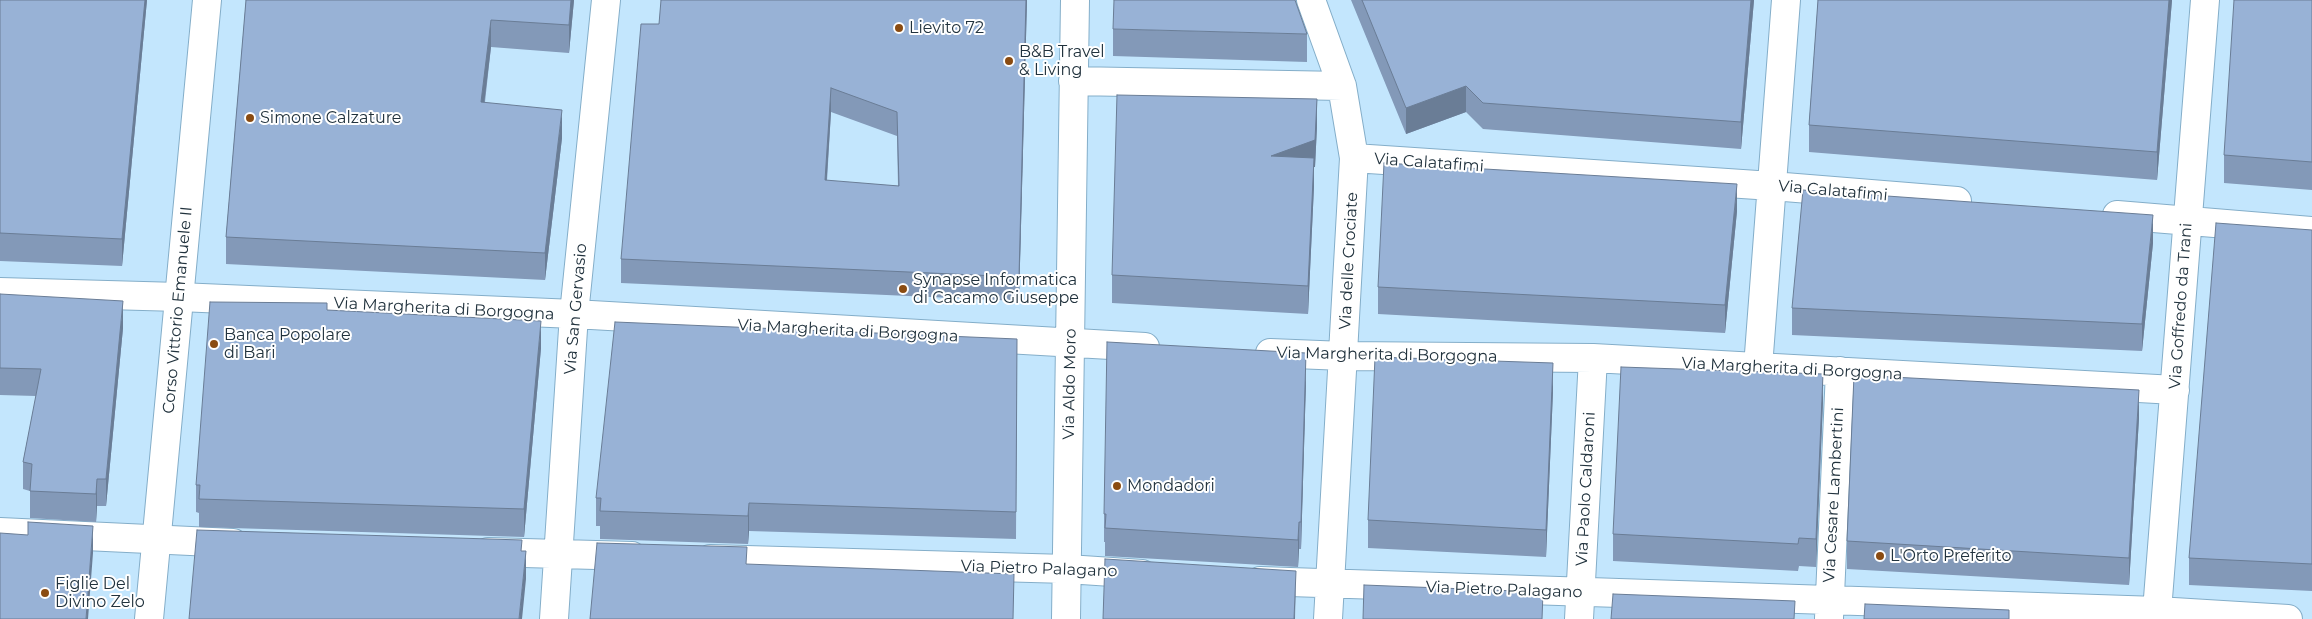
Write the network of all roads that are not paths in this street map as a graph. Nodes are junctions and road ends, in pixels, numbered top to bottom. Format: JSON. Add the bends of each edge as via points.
{"nodes":[{"id":1,"x":207,"y":0,"type":"edge"},
{"id":2,"x":606,"y":0,"type":"edge"},
{"id":3,"x":1075,"y":0,"type":"edge"},
{"id":4,"x":1310,"y":0,"type":"edge"},
{"id":5,"x":1786,"y":0,"type":"edge"},
{"id":6,"x":2204,"y":0,"type":"edge"},
{"id":7,"x":1073,"y":81,"type":"junction"},
{"id":8,"x":1342,"y":86,"type":"junction"},
{"id":9,"x":1354,"y":158,"type":"junction"},
{"id":10,"x":1772,"y":186,"type":"junction"},
{"id":11,"x":1980,"y":203,"type":"edge"},
{"id":12,"x":2089,"y":213,"type":"edge"},
{"id":13,"x":2188,"y":221,"type":"junction"},
{"id":14,"x":2312,"y":232,"type":"edge"},
{"id":15,"x":0,"y":292,"type":"edge"},
{"id":16,"x":179,"y":297,"type":"junction"},
{"id":17,"x":574,"y":314,"type":"junction"},
{"id":18,"x":1071,"y":344,"type":"junction"},
{"id":19,"x":1168,"y":348,"type":"edge"},
{"id":20,"x":1246,"y":352,"type":"edge"},
{"id":21,"x":1344,"y":356,"type":"junction"},
{"id":22,"x":1593,"y":358,"type":"junction"},
{"id":23,"x":1758,"y":367,"type":"junction"},
{"id":24,"x":1840,"y":370,"type":"junction"},
{"id":25,"x":2175,"y":390,"type":"junction"},
{"id":26,"x":0,"y":532,"type":"edge"},
{"id":27,"x":156,"y":541,"type":"junction"},
{"id":28,"x":254,"y":544,"type":"edge"},
{"id":29,"x":461,"y":551,"type":"edge"},
{"id":30,"x":560,"y":554,"type":"junction"},
{"id":31,"x":659,"y":557,"type":"edge"},
{"id":32,"x":689,"y":558,"type":"edge"},
{"id":33,"x":1067,"y":569,"type":"junction"},
{"id":34,"x":1164,"y":575,"type":"edge"},
{"id":35,"x":1232,"y":579,"type":"edge"},
{"id":36,"x":1330,"y":584,"type":"junction"},
{"id":37,"x":1580,"y":592,"type":"junction"},
{"id":38,"x":1829,"y":610,"type":"edge"},
{"id":39,"x":2158,"y":611,"type":"junction"},
{"id":40,"x":148,"y":619,"type":"edge"},
{"id":41,"x":554,"y":619,"type":"edge"},
{"id":42,"x":1066,"y":619,"type":"edge"},
{"id":43,"x":1328,"y":619,"type":"edge"},
{"id":44,"x":1579,"y":619,"type":"edge"},
{"id":45,"x":2288,"y":619,"type":"edge"}],
"edges":[{"from":1,"to":16,"type":"street","name":"Corso Vittorio Emanuele II"},
{"from":2,"to":17,"type":"street","name":"Via San Gervasio"},
{"from":3,"to":7,"type":"street","name":"Via Aldo Moro"},
{"from":4,"to":8,"type":"street","name":"Via delle Crociate"},
{"from":5,"to":10,"type":"street"},
{"from":6,"to":13,"type":"street","name":"Via Goffredo da Trani"},
{"from":7,"to":8,"type":"street"},
{"from":7,"to":18,"type":"street","name":"Via Aldo Moro"},
{"from":8,"to":9,"type":"street","name":"Via delle Crociate"},
{"from":9,"to":10,"type":"street","name":"Via Calatafimi"},
{"from":9,"to":21,"type":"street","name":"Via delle Crociate"},
{"from":10,"to":11,"type":"street","name":"Via Calatafimi"},
{"from":10,"to":23,"type":"street"},
{"from":12,"to":13,"type":"street"},
{"from":13,"to":14,"type":"street"},
{"from":13,"to":25,"type":"street","name":"Via Goffredo da Trani"},
{"from":15,"to":16,"type":"street","name":"Via Margherita di Borgogna"},
{"from":16,"to":17,"type":"street","name":"Via Margherita di Borgogna"},
{"from":16,"to":27,"type":"street","name":"Corso Vittorio Emanuele II"},
{"from":17,"to":18,"type":"street","name":"Via Margherita di Borgogna"},
{"from":17,"to":30,"type":"street","name":"Via San Gervasio"},
{"from":18,"to":19,"type":"street","name":"Via Margherita di Borgogna"},
{"from":18,"to":33,"type":"street","name":"Via Aldo Moro"},
{"from":20,"to":21,"type":"street","name":"Via Margherita di Borgogna"},
{"from":21,"to":22,"type":"street","name":"Via Margherita di Borgogna"},
{"from":21,"to":36,"type":"street","name":"Via delle Crociate"},
{"from":22,"to":23,"type":"street","name":"Via Margherita di Borgogna"},
{"from":22,"to":37,"type":"street","name":"Via Paolo Caldaroni"},
{"from":23,"to":24,"type":"street","name":"Via Margherita di Borgogna"},
{"from":24,"to":25,"type":"street","name":"Via Margherita di Borgogna"},
{"from":24,"to":38,"type":"street","name":"Via Cesare Lambertini"},
{"from":25,"to":39,"type":"street","name":"Via Goffredo da Trani"},
{"from":26,"to":27,"type":"street"},
{"from":27,"to":28,"type":"street"},
{"from":27,"to":40,"type":"street","name":"Corso Vittorio Emanuele II"},
{"from":29,"to":30,"type":"street"},
{"from":30,"to":31,"type":"street"},
{"from":30,"to":41,"type":"street","name":"Via San Gervasio"},
{"from":32,"to":33,"type":"street","name":"Via Pietro Palagano"},
{"from":33,"to":34,"type":"street","name":"Via Pietro Palagano"},
{"from":33,"to":42,"type":"street","name":"Via Aldo Moro"},
{"from":35,"to":36,"type":"street","name":"Via Pietro Palagano"},
{"from":36,"to":37,"type":"street","name":"Via Pietro Palagano"},
{"from":36,"to":43,"type":"street","name":"Via delle Crociate"},
{"from":37,"to":38,"type":"street","name":"Via Pietro Palagano"},
{"from":37,"to":44,"type":"street","name":"Via Paolo Caldaroni"},
{"from":38,"to":39,"type":"street","name":"Via Pietro Palagano"},
{"from":39,"to":45,"type":"street","name":"Via Pietro Palagano"}]}
